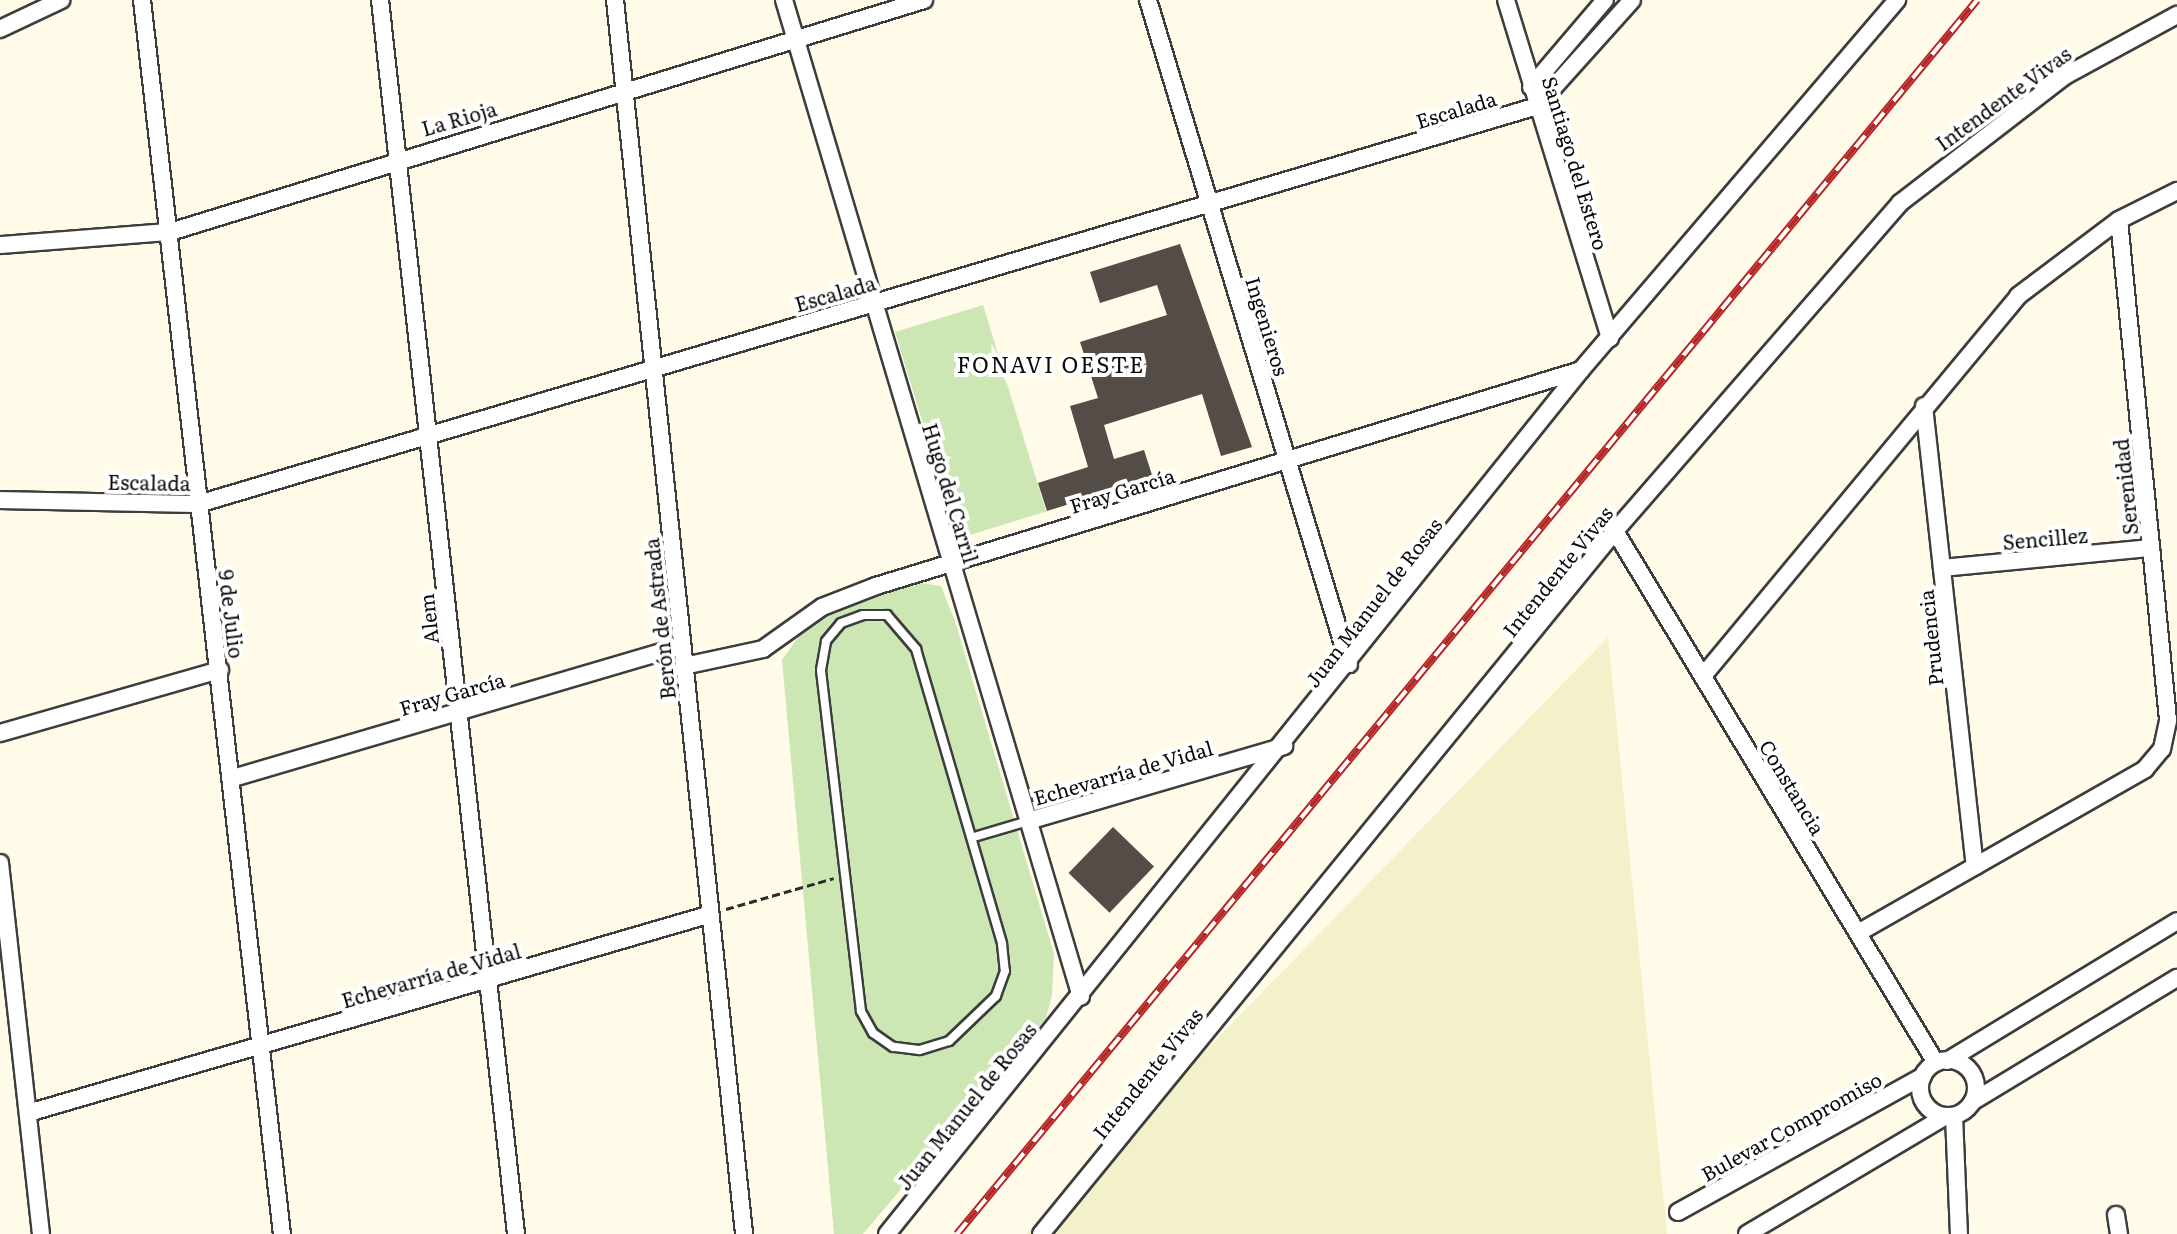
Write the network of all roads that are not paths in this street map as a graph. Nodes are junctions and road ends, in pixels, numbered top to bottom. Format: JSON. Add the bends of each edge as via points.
{"nodes":[{"id":1,"x":61,"y":0,"type":"edge"},
{"id":2,"x":142,"y":0,"type":"edge"},
{"id":3,"x":380,"y":0,"type":"edge"},
{"id":4,"x":615,"y":0,"type":"edge"},
{"id":5,"x":784,"y":0,"type":"edge"},
{"id":6,"x":924,"y":0,"type":"edge"},
{"id":7,"x":1148,"y":0,"type":"edge"},
{"id":8,"x":1506,"y":0,"type":"edge"},
{"id":9,"x":1605,"y":0,"type":"edge"},
{"id":10,"x":1632,"y":0,"type":"edge"},
{"id":11,"x":1897,"y":0,"type":"edge"},
{"id":12,"x":2177,"y":15,"type":"edge"},
{"id":13,"x":0,"y":29,"type":"edge"},
{"id":14,"x":795,"y":38,"type":"junction"},
{"id":15,"x":1531,"y":87,"type":"junction"},
{"id":16,"x":624,"y":90,"type":"junction"},
{"id":17,"x":1537,"y":106,"type":"junction"},
{"id":18,"x":397,"y":157,"type":"junction"},
{"id":19,"x":2177,"y":191,"type":"edge"},
{"id":20,"x":1209,"y":203,"type":"junction"},
{"id":21,"x":2119,"y":220,"type":"junction"},
{"id":22,"x":170,"y":232,"type":"junction"},
{"id":23,"x":0,"y":245,"type":"edge"},
{"id":24,"x":874,"y":303,"type":"junction"},
{"id":25,"x":1610,"y":338,"type":"junction"},
{"id":26,"x":653,"y":368,"type":"junction"},
{"id":27,"x":1581,"y":370,"type":"junction"},
{"id":28,"x":1924,"y":406,"type":"junction"},
{"id":29,"x":428,"y":435,"type":"junction"},
{"id":30,"x":1287,"y":461,"type":"junction"},
{"id":31,"x":0,"y":500,"type":"edge"},
{"id":32,"x":198,"y":504,"type":"junction"},
{"id":33,"x":1615,"y":531,"type":"junction"},
{"id":34,"x":2151,"y":548,"type":"junction"},
{"id":35,"x":952,"y":564,"type":"junction"},
{"id":36,"x":1942,"y":568,"type":"junction"},
{"id":37,"x":682,"y":646,"type":"junction"},
{"id":38,"x":1349,"y":664,"type":"junction"},
{"id":39,"x":684,"y":666,"type":"junction"},
{"id":40,"x":220,"y":670,"type":"junction"},
{"id":41,"x":1703,"y":676,"type":"junction"},
{"id":42,"x":458,"y":711,"type":"junction"},
{"id":43,"x":0,"y":733,"type":"edge"},
{"id":44,"x":1284,"y":746,"type":"junction"},
{"id":45,"x":233,"y":778,"type":"junction"},
{"id":46,"x":1028,"y":821,"type":"junction"},
{"id":47,"x":974,"y":837,"type":"junction"},
{"id":48,"x":0,"y":863,"type":"edge"},
{"id":49,"x":1975,"y":866,"type":"junction"},
{"id":50,"x":711,"y":914,"type":"junction"},
{"id":51,"x":2177,"y":921,"type":"edge"},
{"id":52,"x":1858,"y":933,"type":"junction"},
{"id":53,"x":6,"y":978,"type":"edge"},
{"id":54,"x":2177,"y":978,"type":"edge"},
{"id":55,"x":487,"y":979,"type":"junction"},
{"id":56,"x":1081,"y":997,"type":"junction"},
{"id":57,"x":264,"y":1045,"type":"junction"},
{"id":58,"x":1942,"y":1062,"type":"junction"},
{"id":59,"x":1923,"y":1076,"type":"junction"},
{"id":60,"x":1972,"y":1102,"type":"junction"},
{"id":61,"x":28,"y":1113,"type":"junction"},
{"id":62,"x":1950,"y":1116,"type":"junction"},
{"id":63,"x":1678,"y":1212,"type":"dead end"},
{"id":64,"x":2116,"y":1215,"type":"dead end"},
{"id":65,"x":41,"y":1234,"type":"edge"},
{"id":66,"x":282,"y":1234,"type":"edge"},
{"id":67,"x":516,"y":1234,"type":"edge"},
{"id":68,"x":744,"y":1234,"type":"edge"},
{"id":69,"x":887,"y":1234,"type":"edge"},
{"id":70,"x":1041,"y":1234,"type":"edge"},
{"id":71,"x":1747,"y":1234,"type":"edge"},
{"id":72,"x":1959,"y":1234,"type":"edge"},
{"id":73,"x":2119,"y":1234,"type":"edge"}],
"edges":[{"from":1,"to":13,"type":"street"},
{"from":2,"to":22,"type":"street","name":"9 de Julio"},
{"from":3,"to":18,"type":"street","name":"Alem"},
{"from":4,"to":16,"type":"street","name":"Berón de Astrada"},
{"from":5,"to":14,"type":"street","name":"Hugo del Carril"},
{"from":6,"to":14,"type":"street","name":"La Rioja"},
{"from":7,"to":20,"type":"street","name":"Ingenieros"},
{"from":8,"to":15,"type":"street","name":"Santiago del Estero"},
{"from":9,"to":15,"type":"street"},
{"from":10,"to":17,"type":"street"},
{"from":11,"to":25,"type":"street","name":"Juan Manuel de Rosas"},
{"from":12,"to":33,"type":"street","name":"Intendente Vivas","via":[[2065,76],[1900,203]]},
{"from":14,"to":16,"type":"street","name":"La Rioja"},
{"from":14,"to":24,"type":"street","name":"Hugo del Carril"},
{"from":15,"to":17,"type":"street","name":"Santiago del Estero"},
{"from":16,"to":18,"type":"street","name":"La Rioja"},
{"from":16,"to":26,"type":"street","name":"Berón de Astrada"},
{"from":17,"to":20,"type":"street","name":"Escalada"},
{"from":17,"to":25,"type":"street","name":"Santiago del Estero"},
{"from":18,"to":22,"type":"street","name":"La Rioja"},
{"from":18,"to":29,"type":"street","name":"Alem"},
{"from":19,"to":21,"type":"street"},
{"from":20,"to":24,"type":"street","name":"Escalada"},
{"from":20,"to":30,"type":"street","name":"Ingenieros"},
{"from":21,"to":28,"type":"street","via":[[2018,296]]},
{"from":21,"to":34,"type":"street","name":"Serenidad"},
{"from":22,"to":23,"type":"street","name":"La Rioja"},
{"from":22,"to":32,"type":"street","name":"9 de Julio"},
{"from":24,"to":26,"type":"street","name":"Escalada"},
{"from":24,"to":35,"type":"street","name":"Hugo del Carril"},
{"from":25,"to":27,"type":"street","name":"Juan Manuel de Rosas"},
{"from":26,"to":29,"type":"street","name":"Escalada"},
{"from":26,"to":37,"type":"street","name":"Berón de Astrada"},
{"from":27,"to":30,"type":"street","name":"Fray García"},
{"from":27,"to":38,"type":"street","name":"Juan Manuel de Rosas"},
{"from":28,"to":36,"type":"street","name":"Prudencia"},
{"from":28,"to":41,"type":"street"},
{"from":29,"to":32,"type":"street","name":"Escalada"},
{"from":29,"to":42,"type":"street","name":"Alem"},
{"from":30,"to":35,"type":"street","name":"Fray García"},
{"from":30,"to":38,"type":"street","name":"Ingenieros"},
{"from":31,"to":32,"type":"street","name":"Escalada"},
{"from":32,"to":40,"type":"street","name":"9 de Julio"},
{"from":33,"to":41,"type":"street","name":"Constancia"},
{"from":33,"to":70,"type":"street","name":"Intendente Vivas"},
{"from":34,"to":36,"type":"street","name":"Sencillez"},
{"from":34,"to":49,"type":"street","name":"Serenidad","via":[[2168,720],[2162,749],[2145,769]]},
{"from":35,"to":39,"type":"street","name":"Fray García","via":[[822,607],[763,649]]},
{"from":35,"to":46,"type":"street","name":"Hugo del Carril"},
{"from":36,"to":49,"type":"street","name":"Prudencia"},
{"from":37,"to":39,"type":"street","name":"Berón de Astrada"},
{"from":37,"to":42,"type":"street","name":"Fray García"},
{"from":38,"to":44,"type":"street","name":"Juan Manuel de Rosas"},
{"from":39,"to":50,"type":"street","name":"Berón de Astrada"},
{"from":40,"to":43,"type":"street"},
{"from":40,"to":45,"type":"street","name":"9 de Julio"},
{"from":41,"to":52,"type":"street","name":"Constancia"},
{"from":42,"to":45,"type":"street","name":"Fray García"},
{"from":42,"to":55,"type":"street","name":"Alem"},
{"from":44,"to":46,"type":"street","name":"Echevarría de Vidal"},
{"from":44,"to":56,"type":"street","name":"Juan Manuel de Rosas"},
{"from":45,"to":57,"type":"street","name":"9 de Julio"},
{"from":46,"to":47,"type":"lane","name":"Echevarría de Vidal"},
{"from":46,"to":56,"type":"street","name":"Hugo del Carril"},
{"from":47,"to":47,"type":"lane","via":[[916,649],[887,615],[863,615],[841,623],[826,641],[821,670],[861,1011],[883,1040],[919,1050],[976,1022],[1005,971]]},
{"from":48,"to":53,"type":"street"},
{"from":49,"to":52,"type":"street"},
{"from":50,"to":55,"type":"street","name":"Echevarría de Vidal"},
{"from":50,"to":68,"type":"street","name":"Berón de Astrada"},
{"from":51,"to":58,"type":"street"},
{"from":52,"to":58,"type":"street","name":"Constancia"},
{"from":53,"to":61,"type":"street"},
{"from":54,"to":60,"type":"street"},
{"from":55,"to":57,"type":"street","name":"Echevarría de Vidal"},
{"from":55,"to":67,"type":"street","name":"Alem"},
{"from":56,"to":69,"type":"street","name":"Juan Manuel de Rosas"},
{"from":57,"to":61,"type":"street","name":"Echevarría de Vidal"},
{"from":57,"to":66,"type":"street","name":"9 de Julio"},
{"from":58,"to":59,"type":"street"},
{"from":58,"to":60,"type":"street","via":[[1971,1074]]},
{"from":59,"to":62,"type":"street","via":[[1923,1102]]},
{"from":59,"to":63,"type":"street","name":"Bulevar Compromiso"},
{"from":60,"to":62,"type":"street"},
{"from":61,"to":65,"type":"street"},
{"from":62,"to":71,"type":"street"},
{"from":62,"to":72,"type":"street"},
{"from":64,"to":73,"type":"street"}]}
